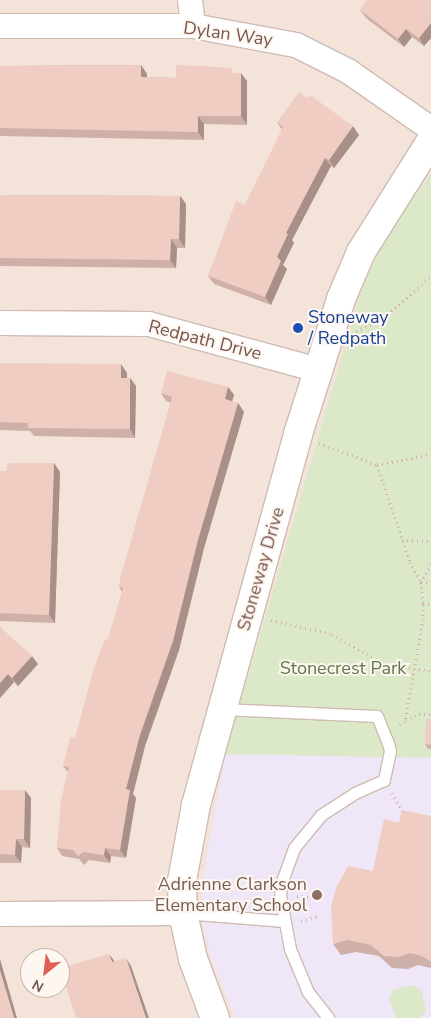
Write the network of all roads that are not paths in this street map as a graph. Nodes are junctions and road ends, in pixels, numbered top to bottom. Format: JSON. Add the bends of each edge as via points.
{"nodes":[{"id":1,"x":190,"y":0,"type":"edge"},
{"id":2,"x":0,"y":26,"type":"edge"},
{"id":3,"x":193,"y":26,"type":"junction"},
{"id":4,"x":431,"y":129,"type":"edge"},
{"id":5,"x":431,"y":141,"type":"edge"},
{"id":6,"x":0,"y":323,"type":"edge"},
{"id":7,"x":318,"y":370,"type":"junction"},
{"id":8,"x":221,"y":709,"type":"junction"},
{"id":9,"x":183,"y":913,"type":"junction"},
{"id":10,"x":0,"y":914,"type":"edge"},
{"id":11,"x":284,"y":921,"type":"junction"},
{"id":12,"x":215,"y":1018,"type":"edge"},
{"id":13,"x":328,"y":1018,"type":"edge"}],
"edges":[{"from":1,"to":3,"type":"street"},
{"from":2,"to":3,"type":"street","name":"Dylan Way"},
{"from":3,"to":4,"type":"street","name":"Dylan Way","via":[[296,45],[348,71]]},
{"from":5,"to":7,"type":"street","name":"Stoneway Drive","via":[[361,252]]},
{"from":6,"to":7,"type":"street","name":"Redpath Drive","via":[[149,324]]},
{"from":7,"to":8,"type":"street","name":"Stoneway Drive"},
{"from":8,"to":9,"type":"street","name":"Stoneway Drive","via":[[190,831],[182,881]]},
{"from":8,"to":11,"type":"lane","via":[[377,716],[390,751],[384,780],[354,792],[321,815],[294,848],[280,895]]},
{"from":9,"to":10,"type":"street"},
{"from":9,"to":11,"type":"lane"},
{"from":9,"to":12,"type":"street","name":"Stoneway Drive","via":[[193,959]]},
{"from":11,"to":13,"type":"lane","via":[[290,949],[305,984]]}]}
